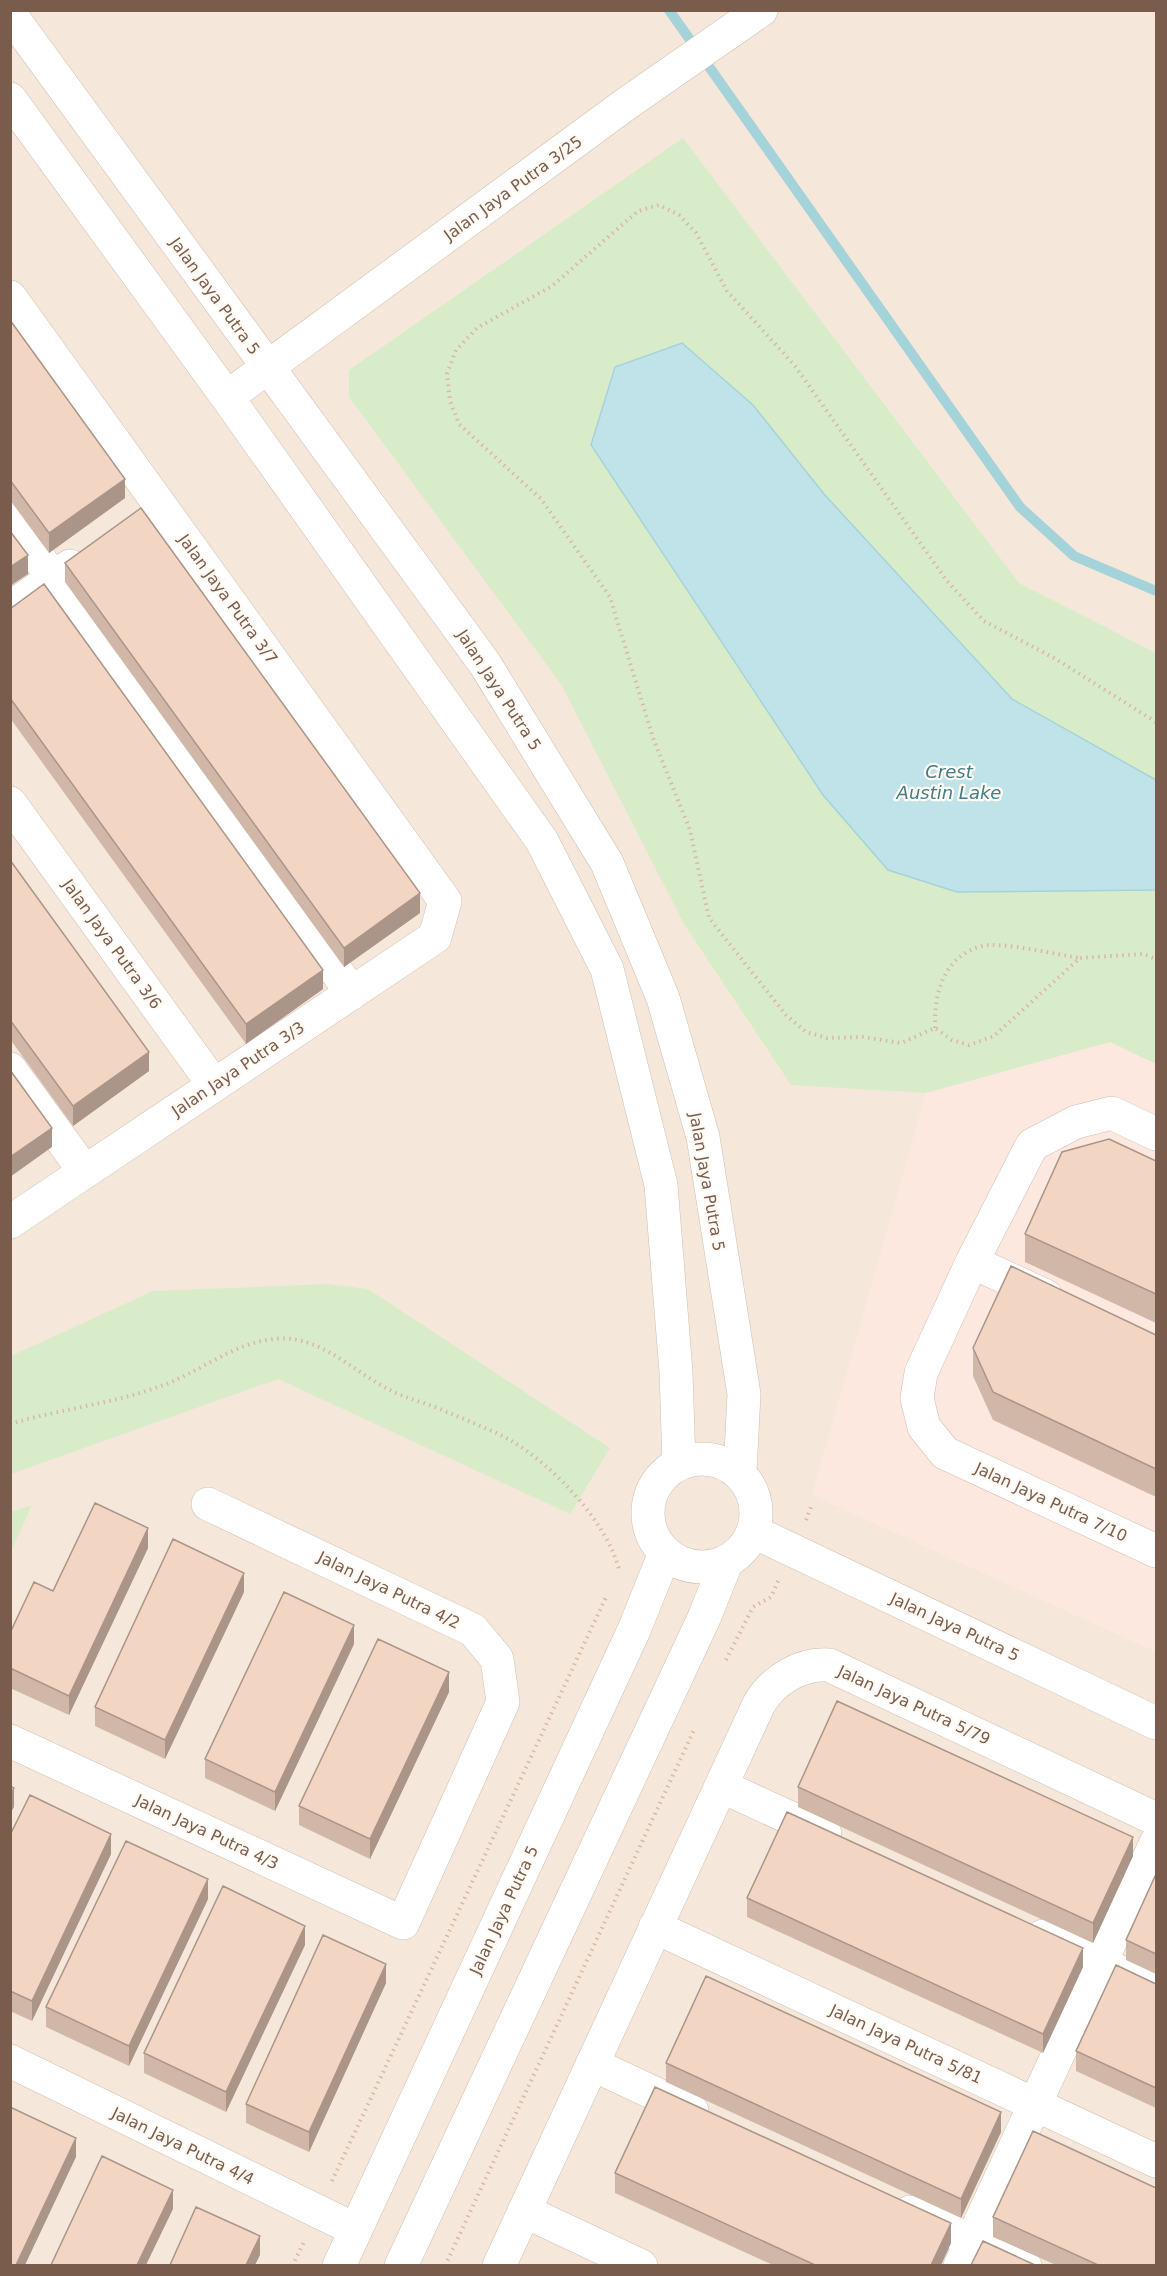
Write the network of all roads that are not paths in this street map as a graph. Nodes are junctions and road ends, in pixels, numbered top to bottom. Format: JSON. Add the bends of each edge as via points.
{"nodes":[{"id":1,"x":761,"y":10,"type":"edge"},
{"id":2,"x":10,"y":14,"type":"edge"},
{"id":3,"x":10,"y":99,"type":"edge"},
{"id":4,"x":10,"y":297,"type":"edge"},
{"id":5,"x":267,"y":368,"type":"junction"},
{"id":6,"x":227,"y":397,"type":"junction"},
{"id":7,"x":159,"y":503,"type":"junction"},
{"id":8,"x":10,"y":518,"type":"edge"},
{"id":9,"x":130,"y":524,"type":"edge"},
{"id":10,"x":92,"y":551,"type":"edge"},
{"id":11,"x":53,"y":578,"type":"junction"},
{"id":12,"x":10,"y":609,"type":"edge"},
{"id":13,"x":10,"y":803,"type":"edge"},
{"id":14,"x":446,"y":901,"type":"joint"},
{"id":15,"x":352,"y":993,"type":"junction"},
{"id":16,"x":10,"y":1069,"type":"edge"},
{"id":17,"x":214,"y":1085,"type":"junction"},
{"id":18,"x":1156,"y":1134,"type":"edge"},
{"id":19,"x":85,"y":1172,"type":"junction"},
{"id":20,"x":10,"y":1222,"type":"edge"},
{"id":21,"x":972,"y":1262,"type":"junction"},
{"id":22,"x":1070,"y":1307,"type":"edge"},
{"id":23,"x":679,"y":1463,"type":"junction"},
{"id":24,"x":740,"y":1473,"type":"junction"},
{"id":25,"x":208,"y":1504,"type":"dead end"},
{"id":26,"x":754,"y":1532,"type":"junction"},
{"id":27,"x":1156,"y":1551,"type":"edge"},
{"id":28,"x":665,"y":1553,"type":"junction"},
{"id":29,"x":726,"y":1563,"type":"junction"},
{"id":30,"x":1156,"y":1723,"type":"edge"},
{"id":31,"x":10,"y":1740,"type":"edge"},
{"id":32,"x":721,"y":1786,"type":"junction"},
{"id":33,"x":1156,"y":1819,"type":"edge"},
{"id":34,"x":1156,"y":1843,"type":"edge"},
{"id":35,"x":851,"y":1846,"type":"edge"},
{"id":36,"x":1014,"y":1922,"type":"edge"},
{"id":37,"x":403,"y":1923,"type":"joint"},
{"id":38,"x":655,"y":1927,"type":"junction"},
{"id":39,"x":1101,"y":1963,"type":"junction"},
{"id":40,"x":1156,"y":1989,"type":"edge"},
{"id":41,"x":10,"y":2061,"type":"edge"},
{"id":42,"x":592,"y":2064,"type":"junction"},
{"id":43,"x":1035,"y":2104,"type":"junction"},
{"id":44,"x":722,"y":2125,"type":"edge"},
{"id":45,"x":1156,"y":2161,"type":"edge"},
{"id":46,"x":885,"y":2200,"type":"edge"},
{"id":47,"x":524,"y":2211,"type":"junction"},
{"id":48,"x":356,"y":2230,"type":"junction"},
{"id":49,"x":966,"y":2253,"type":"edge"},
{"id":50,"x":339,"y":2265,"type":"edge"},
{"id":51,"x":401,"y":2265,"type":"edge"},
{"id":52,"x":499,"y":2265,"type":"edge"},
{"id":53,"x":641,"y":2265,"type":"edge"},
{"id":54,"x":1025,"y":2265,"type":"edge"}],
"edges":[{"from":1,"to":5,"type":"street","name":"Jalan Jaya Putra 3/25","via":[[626,104]]},
{"from":2,"to":5,"type":"street","name":"Jalan Jaya Putra 5"},
{"from":3,"to":6,"type":"street"},
{"from":4,"to":7,"type":"street","name":"Jalan Jaya Putra 3/7"},
{"from":5,"to":6,"type":"street","name":"Jalan Jaya Putra 3/25"},
{"from":5,"to":24,"type":"street","name":"Jalan Jaya Putra 5","via":[[485,664],[607,863],[663,999],[703,1137],[744,1394]]},
{"from":6,"to":23,"type":"street","via":[[542,841],[607,969],[661,1185]]},
{"from":7,"to":9,"type":"street"},
{"from":7,"to":14,"type":"street","name":"Jalan Jaya Putra 3/7"},
{"from":8,"to":11,"type":"street"},
{"from":10,"to":11,"type":"street"},
{"from":11,"to":12,"type":"street"},
{"from":11,"to":15,"type":"street"},
{"from":13,"to":17,"type":"street","name":"Jalan Jaya Putra 3/6"},
{"from":14,"to":15,"type":"street","name":"Jalan Jaya Putra 3/3","via":[[435,937]]},
{"from":15,"to":17,"type":"street","name":"Jalan Jaya Putra 3/3"},
{"from":16,"to":19,"type":"street"},
{"from":17,"to":19,"type":"street","name":"Jalan Jaya Putra 3/3"},
{"from":18,"to":21,"type":"street","via":[[1112,1113],[1076,1122],[1032,1144]]},
{"from":19,"to":20,"type":"street","name":"Jalan Jaya Putra 3/3"},
{"from":21,"to":22,"type":"street"},
{"from":21,"to":27,"type":"street","name":"Jalan Jaya Putra 7/10","via":[[921,1372],[918,1398],[924,1427],[945,1453]]},
{"from":23,"to":24,"type":"street","via":[[700,1458],[721,1462]]},
{"from":23,"to":28,"type":"street","via":[[656,1485],[647,1515],[653,1536]]},
{"from":24,"to":26,"type":"street","via":[[752,1490],[757,1511]]},
{"from":25,"to":37,"type":"street","name":"Jalan Jaya Putra 4/2","via":[[473,1630],[497,1659],[502,1702]]},
{"from":26,"to":29,"type":"street","via":[[743,1550]]},
{"from":26,"to":30,"type":"street","name":"Jalan Jaya Putra 5"},
{"from":28,"to":29,"type":"street","via":[[684,1565],[705,1568]]},
{"from":28,"to":48,"type":"street","name":"Jalan Jaya Putra 5","via":[[634,1630]]},
{"from":29,"to":51,"type":"street","via":[[704,1618]]},
{"from":31,"to":37,"type":"street","name":"Jalan Jaya Putra 4/3"},
{"from":32,"to":33,"type":"street","name":"Jalan Jaya Putra 5/79","via":[[766,1692],[806,1667],[829,1665]]},
{"from":32,"to":35,"type":"street"},
{"from":32,"to":38,"type":"street","name":"Jalan Jaya Putra 5/79"},
{"from":34,"to":39,"type":"street"},
{"from":36,"to":39,"type":"street"},
{"from":38,"to":42,"type":"street","name":"Jalan Jaya Putra 5/79"},
{"from":38,"to":43,"type":"street","name":"Jalan Jaya Putra 5/81"},
{"from":39,"to":40,"type":"street"},
{"from":39,"to":43,"type":"street"},
{"from":41,"to":48,"type":"street","name":"Jalan Jaya Putra 4/4"},
{"from":42,"to":44,"type":"street"},
{"from":42,"to":47,"type":"street","name":"Jalan Jaya Putra 5/79"},
{"from":43,"to":45,"type":"street","name":"Jalan Jaya Putra 5/81"},
{"from":43,"to":49,"type":"street"},
{"from":46,"to":49,"type":"street"},
{"from":47,"to":52,"type":"street","name":"Jalan Jaya Putra 5/79"},
{"from":47,"to":53,"type":"street"},
{"from":48,"to":50,"type":"street","name":"Jalan Jaya Putra 5"},
{"from":49,"to":54,"type":"street"}]}
